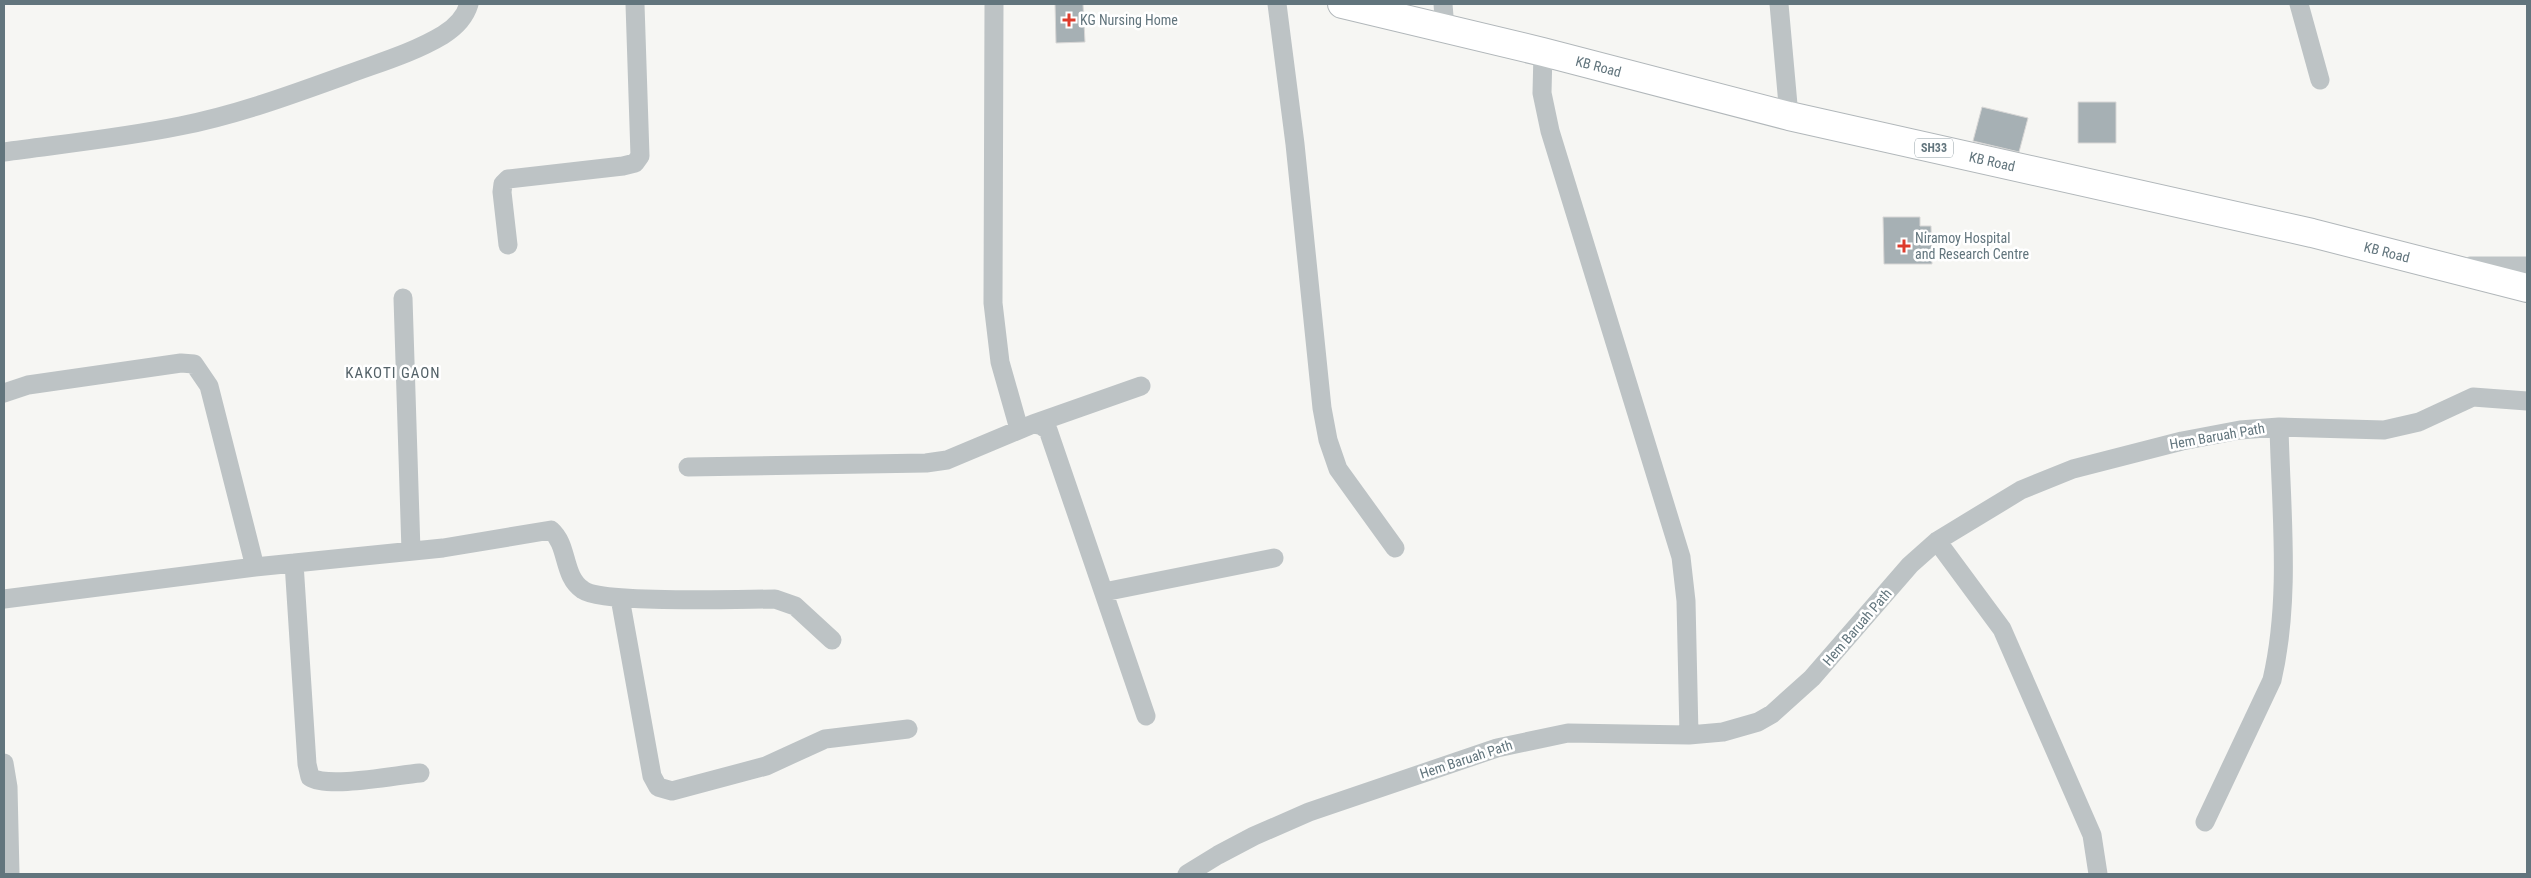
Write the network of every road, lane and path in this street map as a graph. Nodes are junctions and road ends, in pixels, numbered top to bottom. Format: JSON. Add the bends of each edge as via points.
{"nodes":[{"id":1,"x":469,"y":4,"type":"edge"},
{"id":2,"x":635,"y":4,"type":"edge"},
{"id":3,"x":994,"y":4,"type":"edge"},
{"id":4,"x":1277,"y":4,"type":"edge"},
{"id":5,"x":1342,"y":4,"type":"edge"},
{"id":6,"x":1779,"y":4,"type":"edge"},
{"id":7,"x":2299,"y":4,"type":"edge"},
{"id":8,"x":1444,"y":16,"type":"edge"},
{"id":9,"x":1543,"y":52,"type":"junction"},
{"id":10,"x":2320,"y":80,"type":"dead end"},
{"id":11,"x":1789,"y":116,"type":"junction"},
{"id":12,"x":4,"y":152,"type":"edge"},
{"id":13,"x":508,"y":245,"type":"dead end"},
{"id":14,"x":2442,"y":266,"type":"junction"},
{"id":15,"x":2527,"y":266,"type":"edge"},
{"id":16,"x":2527,"y":288,"type":"edge"},
{"id":17,"x":403,"y":298,"type":"dead end"},
{"id":18,"x":1142,"y":386,"type":"dead end"},
{"id":19,"x":4,"y":392,"type":"edge"},
{"id":20,"x":2527,"y":401,"type":"edge"},
{"id":21,"x":1026,"y":427,"type":"junction"},
{"id":22,"x":2279,"y":427,"type":"junction"},
{"id":23,"x":688,"y":467,"type":"dead end"},
{"id":24,"x":1937,"y":541,"type":"junction"},
{"id":25,"x":1395,"y":548,"type":"dead end"},
{"id":26,"x":411,"y":551,"type":"junction"},
{"id":27,"x":1274,"y":558,"type":"dead end"},
{"id":28,"x":294,"y":563,"type":"junction"},
{"id":29,"x":254,"y":567,"type":"junction"},
{"id":30,"x":1104,"y":592,"type":"junction"},
{"id":31,"x":620,"y":598,"type":"junction"},
{"id":32,"x":4,"y":599,"type":"edge"},
{"id":33,"x":832,"y":640,"type":"dead end"},
{"id":34,"x":1146,"y":716,"type":"dead end"},
{"id":35,"x":908,"y":729,"type":"dead end"},
{"id":36,"x":1689,"y":735,"type":"junction"},
{"id":37,"x":4,"y":763,"type":"edge"},
{"id":38,"x":420,"y":773,"type":"dead end"},
{"id":39,"x":2206,"y":822,"type":"dead end"},
{"id":40,"x":10,"y":874,"type":"edge"},
{"id":41,"x":1187,"y":874,"type":"edge"},
{"id":42,"x":2098,"y":874,"type":"edge"}],
"edges":[{"from":1,"to":12,"type":"street","via":[[457,25],[443,35],[399,56],[300,92],[181,126]]},
{"from":2,"to":13,"type":"street","via":[[640,156],[635,162],[623,166],[508,179],[502,192]]},
{"from":3,"to":21,"type":"street","via":[[992,303],[1000,362]]},
{"from":4,"to":25,"type":"street","via":[[1328,440],[1338,469]]},
{"from":5,"to":8,"type":"main road","name":"KB Road","number":"SH33"},
{"from":6,"to":11,"type":"street"},
{"from":7,"to":10,"type":"street"},
{"from":8,"to":9,"type":"main road","name":"KB Road","number":"SH33"},
{"from":9,"to":11,"type":"main road","name":"KB Road","number":"SH33"},
{"from":9,"to":36,"type":"street","via":[[1542,93],[1550,131],[1681,557],[1686,601]]},
{"from":11,"to":14,"type":"main road","name":"KB Road","number":"SH33","via":[[2312,233]]},
{"from":14,"to":15,"type":"street"},
{"from":14,"to":16,"type":"main road","name":"KB Road","number":"SH33"},
{"from":17,"to":26,"type":"street"},
{"from":18,"to":21,"type":"street"},
{"from":19,"to":29,"type":"street","via":[[28,385],[181,362],[194,364],[209,386]]},
{"from":20,"to":22,"type":"street","name":"Hem Baruah Path","via":[[2473,397],[2419,422],[2384,430]]},
{"from":21,"to":23,"type":"street","via":[[947,460],[926,463]]},
{"from":21,"to":30,"type":"street","via":[[1040,425],[1048,430]]},
{"from":22,"to":24,"type":"street","name":"Hem Baruah Path","via":[[2240,430],[2182,441],[2073,468],[2021,490]]},
{"from":22,"to":39,"type":"street","via":[[2283,612],[2279,649],[2272,680]]},
{"from":24,"to":36,"type":"street","name":"Hem Baruah Path","via":[[1910,565],[1812,678],[1772,714],[1740,729]]},
{"from":24,"to":42,"type":"street","via":[[2002,629],[2092,835]]},
{"from":26,"to":28,"type":"street"},
{"from":26,"to":31,"type":"street","via":[[551,530],[561,541],[567,566],[582,589]]},
{"from":27,"to":30,"type":"street"},
{"from":28,"to":29,"type":"street"},
{"from":28,"to":38,"type":"street","via":[[310,777],[318,782],[333,782]]},
{"from":29,"to":32,"type":"street"},
{"from":30,"to":34,"type":"street"},
{"from":31,"to":33,"type":"street","via":[[774,599],[795,606]]},
{"from":31,"to":35,"type":"street","via":[[652,776],[658,787],[678,790],[766,766],[825,738]]},
{"from":36,"to":41,"type":"street","name":"Hem Baruah Path","via":[[1568,733],[1497,748],[1309,812],[1254,836]]},
{"from":37,"to":40,"type":"street","via":[[8,787]]}]}
